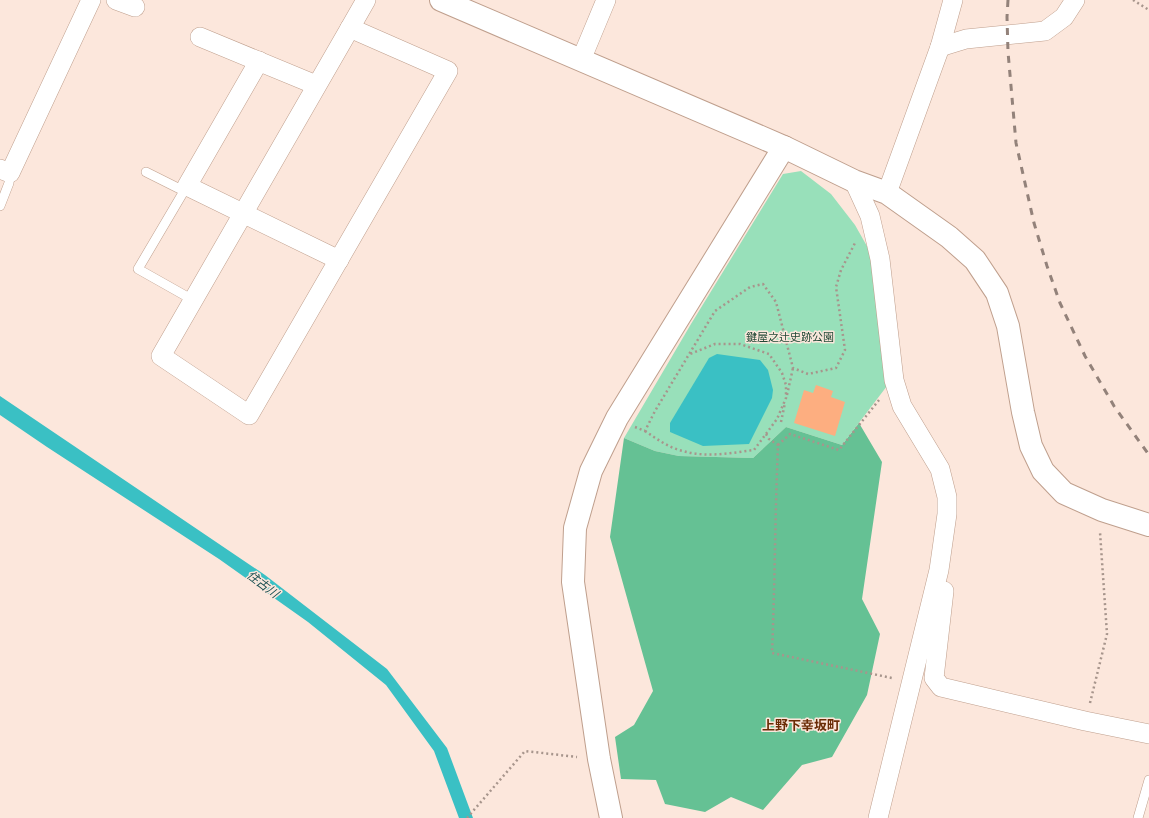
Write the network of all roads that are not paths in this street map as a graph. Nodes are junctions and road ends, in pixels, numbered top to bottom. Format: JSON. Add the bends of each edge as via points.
{"nodes":[{"id":1,"x":91,"y":0,"type":"edge"},
{"id":2,"x":116,"y":0,"type":"edge"},
{"id":3,"x":366,"y":0,"type":"edge"},
{"id":4,"x":441,"y":0,"type":"edge"},
{"id":5,"x":606,"y":0,"type":"edge"},
{"id":6,"x":953,"y":0,"type":"edge"},
{"id":7,"x":1075,"y":0,"type":"edge"},
{"id":8,"x":135,"y":7,"type":"dead end"},
{"id":9,"x":350,"y":28,"type":"junction"},
{"id":10,"x":200,"y":37,"type":"dead end"},
{"id":11,"x":940,"y":46,"type":"junction"},
{"id":12,"x":580,"y":60,"type":"junction"},
{"id":13,"x":259,"y":61,"type":"junction"},
{"id":14,"x":316,"y":85,"type":"junction"},
{"id":15,"x":784,"y":148,"type":"junction"},
{"id":16,"x":5,"y":171,"type":"edge"},
{"id":17,"x":146,"y":172,"type":"dead end"},
{"id":18,"x":854,"y":181,"type":"junction"},
{"id":19,"x":185,"y":189,"type":"junction"},
{"id":20,"x":887,"y":193,"type":"junction"},
{"id":21,"x":0,"y":206,"type":"edge"},
{"id":22,"x":243,"y":213,"type":"junction"},
{"id":23,"x":339,"y":260,"type":"junction"},
{"id":24,"x":193,"y":300,"type":"junction"},
{"id":25,"x":1149,"y":525,"type":"edge"},
{"id":26,"x":939,"y":570,"type":"junction"},
{"id":27,"x":1149,"y":734,"type":"edge"},
{"id":28,"x":1149,"y":780,"type":"edge"},
{"id":29,"x":611,"y":818,"type":"edge"},
{"id":30,"x":878,"y":818,"type":"edge"},
{"id":31,"x":1138,"y":818,"type":"edge"}],
"edges":[{"from":1,"to":16,"type":"street"},
{"from":2,"to":8,"type":"street"},
{"from":3,"to":9,"type":"street"},
{"from":4,"to":12,"type":"street"},
{"from":5,"to":12,"type":"street"},
{"from":6,"to":11,"type":"street"},
{"from":7,"to":11,"type":"street","via":[[1064,17],[1045,31],[966,39]]},
{"from":9,"to":14,"type":"street"},
{"from":9,"to":23,"type":"street","via":[[448,71]]},
{"from":10,"to":13,"type":"street"},
{"from":11,"to":20,"type":"street"},
{"from":12,"to":15,"type":"street"},
{"from":13,"to":14,"type":"street"},
{"from":13,"to":19,"type":"street"},
{"from":14,"to":22,"type":"street"},
{"from":15,"to":18,"type":"street"},
{"from":15,"to":29,"type":"street","via":[[617,418],[591,471],[575,528],[572,582],[599,759]]},
{"from":16,"to":21,"type":"lane","via":[[9,183]]},
{"from":17,"to":19,"type":"lane"},
{"from":18,"to":20,"type":"street"},
{"from":18,"to":26,"type":"street","via":[[870,216],[880,259],[894,380],[902,406],[940,469],[947,497]]},
{"from":19,"to":22,"type":"street"},
{"from":19,"to":24,"type":"lane","via":[[138,269]]},
{"from":20,"to":25,"type":"street","via":[[950,237],[975,260],[997,293],[1008,326],[1031,446],[1043,471],[1064,493],[1102,510]]},
{"from":22,"to":23,"type":"street"},
{"from":22,"to":24,"type":"street"},
{"from":23,"to":24,"type":"street","via":[[249,415],[161,356]]},
{"from":26,"to":27,"type":"street","via":[[945,583],[934,678],[941,687]]},
{"from":26,"to":30,"type":"street"},
{"from":28,"to":31,"type":"lane"}]}
